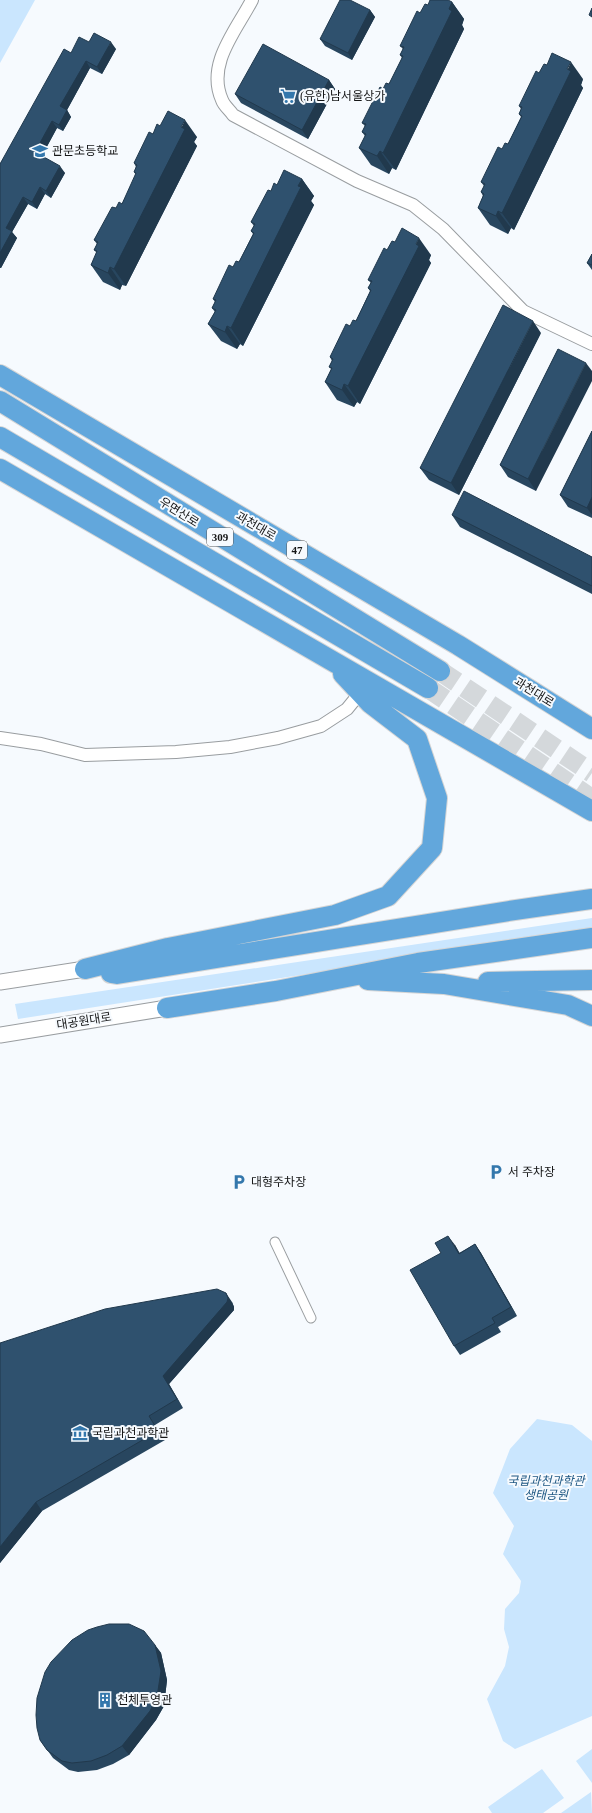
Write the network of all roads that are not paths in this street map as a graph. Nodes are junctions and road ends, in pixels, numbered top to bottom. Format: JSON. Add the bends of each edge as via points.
{"nodes":[{"id":1,"x":252,"y":0,"type":"edge"},
{"id":2,"x":592,"y":344,"type":"edge"},
{"id":3,"x":0,"y":375,"type":"edge"},
{"id":4,"x":0,"y":402,"type":"edge"},
{"id":5,"x":0,"y":437,"type":"edge"},
{"id":6,"x":0,"y":469,"type":"edge"},
{"id":7,"x":331,"y":661,"type":"junction"},
{"id":8,"x":440,"y":671,"type":"tunnel mouth"},
{"id":9,"x":428,"y":688,"type":"tunnel mouth"},
{"id":10,"x":360,"y":693,"type":"junction"},
{"id":11,"x":592,"y":729,"type":"edge"},
{"id":12,"x":0,"y":738,"type":"edge"},
{"id":13,"x":592,"y":811,"type":"edge"},
{"id":14,"x":592,"y":899,"type":"edge"},
{"id":15,"x":592,"y":938,"type":"edge"},
{"id":16,"x":85,"y":969,"type":"junction"},
{"id":17,"x":336,"y":979,"type":"junction"},
{"id":18,"x":592,"y":980,"type":"edge"},
{"id":19,"x":0,"y":982,"type":"edge"},
{"id":20,"x":444,"y":984,"type":"junction"},
{"id":21,"x":167,"y":1008,"type":"joint"},
{"id":22,"x":592,"y":1016,"type":"edge"},
{"id":23,"x":0,"y":1034,"type":"edge"},
{"id":24,"x":275,"y":1242,"type":"dead end"},
{"id":25,"x":311,"y":1318,"type":"dead end"}],
"edges":[{"from":1,"to":2,"type":"street","via":[[220,58],[216,76],[222,102],[233,115],[357,181],[413,205],[443,229],[523,311]]},
{"from":3,"to":11,"type":"highway","name":"과천대로","number":"47","via":[[458,645]]},
{"from":4,"to":8,"type":"highway","name":"우면산로","number":"309"},
{"from":5,"to":9,"type":"highway","number":"309"},
{"from":6,"to":7,"type":"highway"},
{"from":7,"to":10,"type":"highway"},
{"from":7,"to":13,"type":"highway"},
{"from":10,"to":12,"type":"street","via":[[347,709],[321,726],[278,738],[230,747],[176,752],[85,755],[41,744]]},
{"from":10,"to":16,"type":"highway","via":[[417,739],[437,798],[432,848],[388,896],[335,915],[168,948]]},
{"from":14,"to":16,"type":"highway","via":[[117,974]]},
{"from":15,"to":17,"type":"highway","via":[[418,963]]},
{"from":16,"to":19,"type":"street"},
{"from":17,"to":20,"type":"highway"},
{"from":17,"to":21,"type":"highway"},
{"from":18,"to":20,"type":"highway"},
{"from":20,"to":22,"type":"highway","via":[[568,1005]]},
{"from":21,"to":23,"type":"street","name":"대공원대로"},
{"from":24,"to":25,"type":"street"}]}
